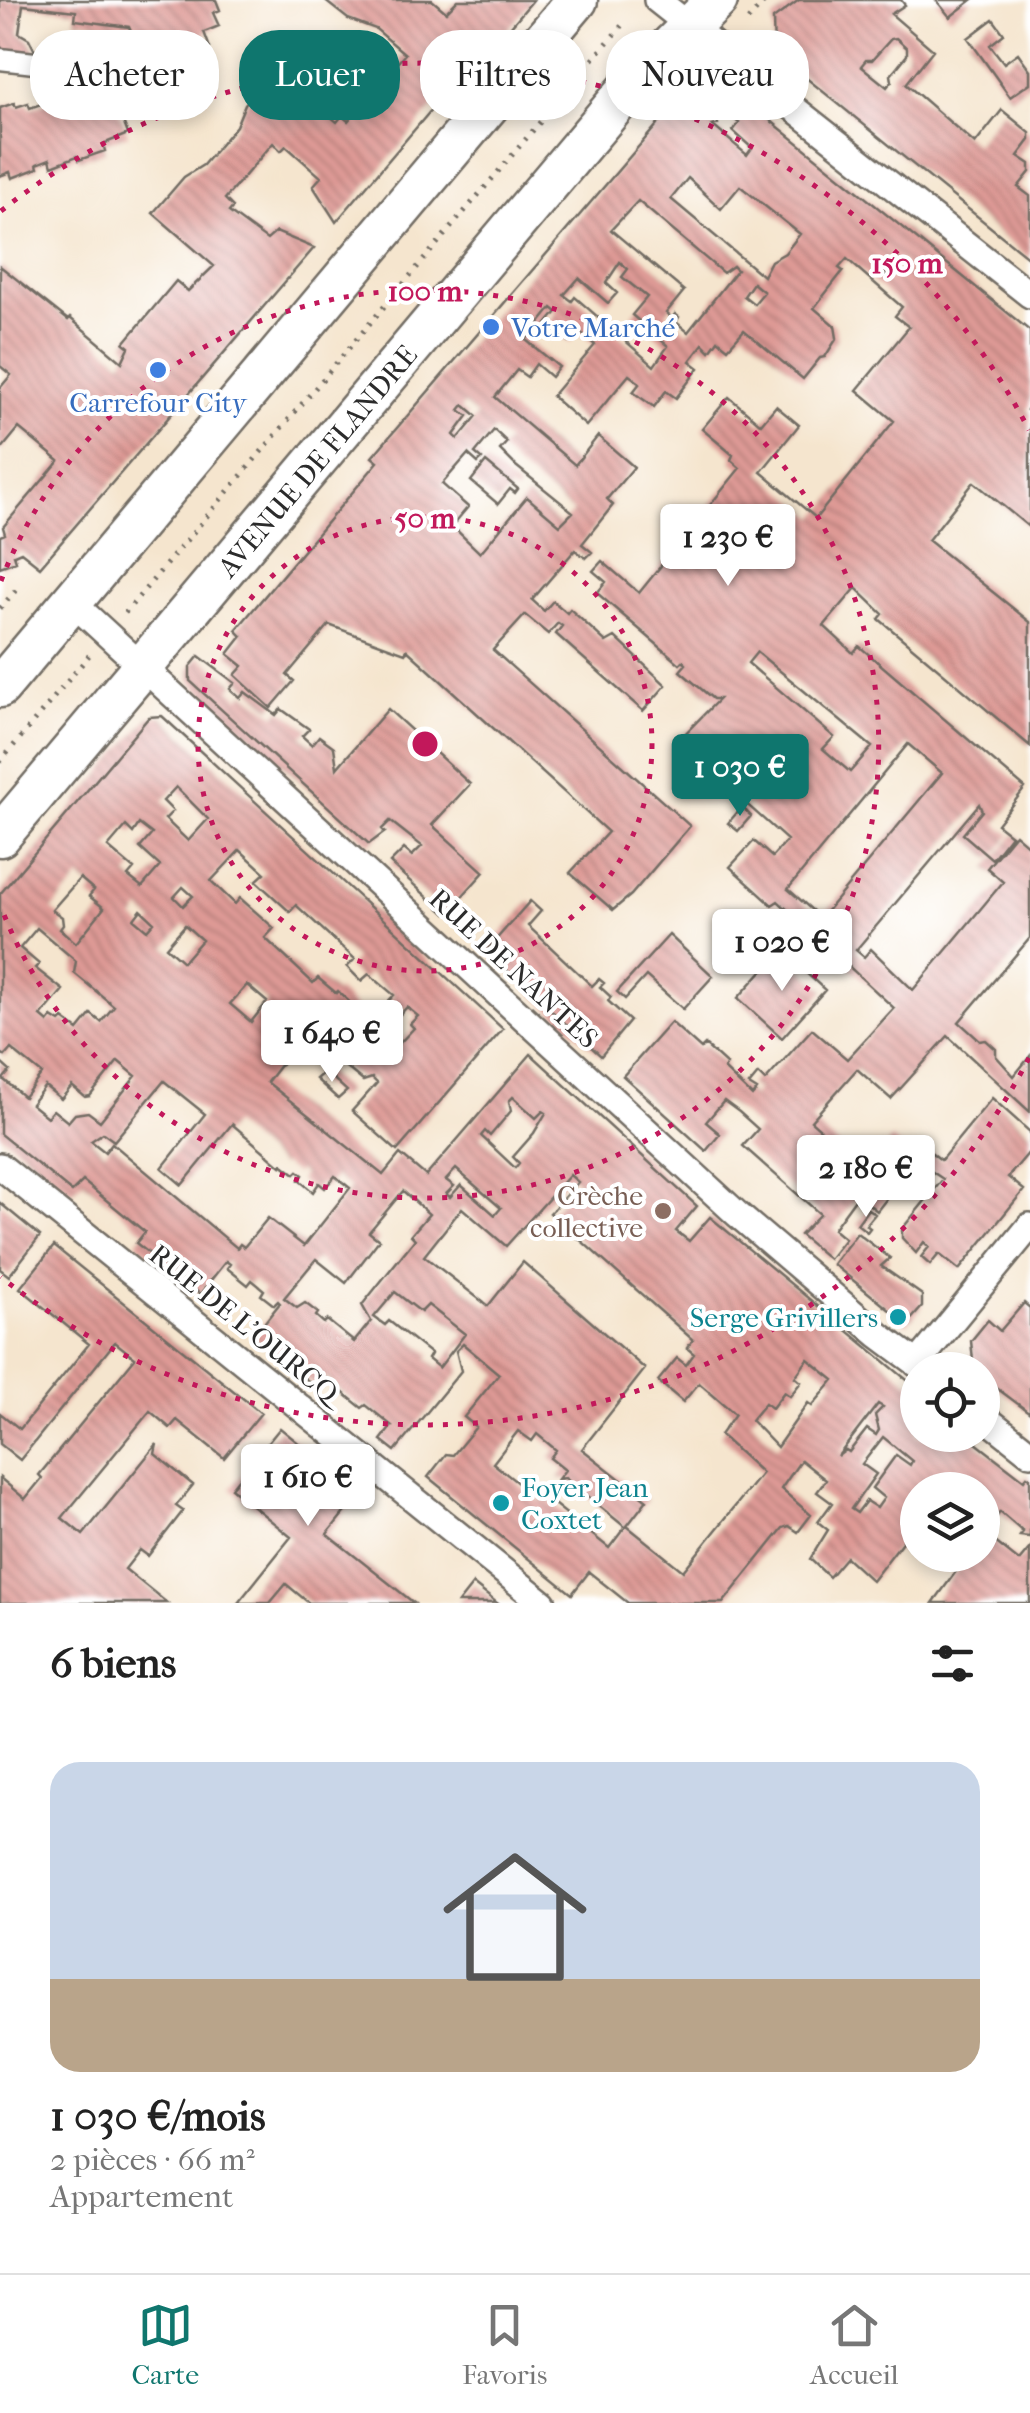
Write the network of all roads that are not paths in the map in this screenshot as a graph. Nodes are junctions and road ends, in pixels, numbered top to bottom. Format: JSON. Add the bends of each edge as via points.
{"nodes":[{"id":1,"x":576,"y":0,"type":"edge"},
{"id":2,"x":657,"y":0,"type":"edge"},
{"id":3,"x":703,"y":12,"type":"edge"},
{"id":4,"x":0,"y":59,"type":"edge"},
{"id":5,"x":30,"y":62,"type":"edge"},
{"id":6,"x":1030,"y":294,"type":"edge"},
{"id":7,"x":71,"y":601,"type":"junction"},
{"id":8,"x":144,"y":666,"type":"junction"},
{"id":9,"x":0,"y":687,"type":"edge"},
{"id":10,"x":0,"y":836,"type":"edge"},
{"id":11,"x":0,"y":1166,"type":"edge"},
{"id":12,"x":1030,"y":1226,"type":"edge"},
{"id":13,"x":904,"y":1352,"type":"edge"},
{"id":14,"x":933,"y":1352,"type":"edge"},
{"id":15,"x":1000,"y":1429,"type":"edge"},
{"id":16,"x":1030,"y":1453,"type":"edge"},
{"id":17,"x":543,"y":1603,"type":"edge"}],
"edges":[{"from":1,"to":7,"type":"main road"},
{"from":2,"to":3,"type":"street"},
{"from":3,"to":6,"type":"street"},
{"from":3,"to":8,"type":"main road","name":"AVENUE DE FLANDRE","via":[[637,79]]},
{"from":4,"to":5,"type":"street"},
{"from":7,"to":8,"type":"street","name":"RUE DE NANTES"},
{"from":7,"to":9,"type":"main road"},
{"from":8,"to":10,"type":"main road","name":"AVENUE DE FLANDRE"},
{"from":8,"to":13,"type":"street","name":"RUE DE NANTES","via":[[738,1214]]},
{"from":11,"to":17,"type":"street","name":"RUE DE L'OURCQ"},
{"from":12,"to":14,"type":"street"},
{"from":15,"to":16,"type":"street"}]}
